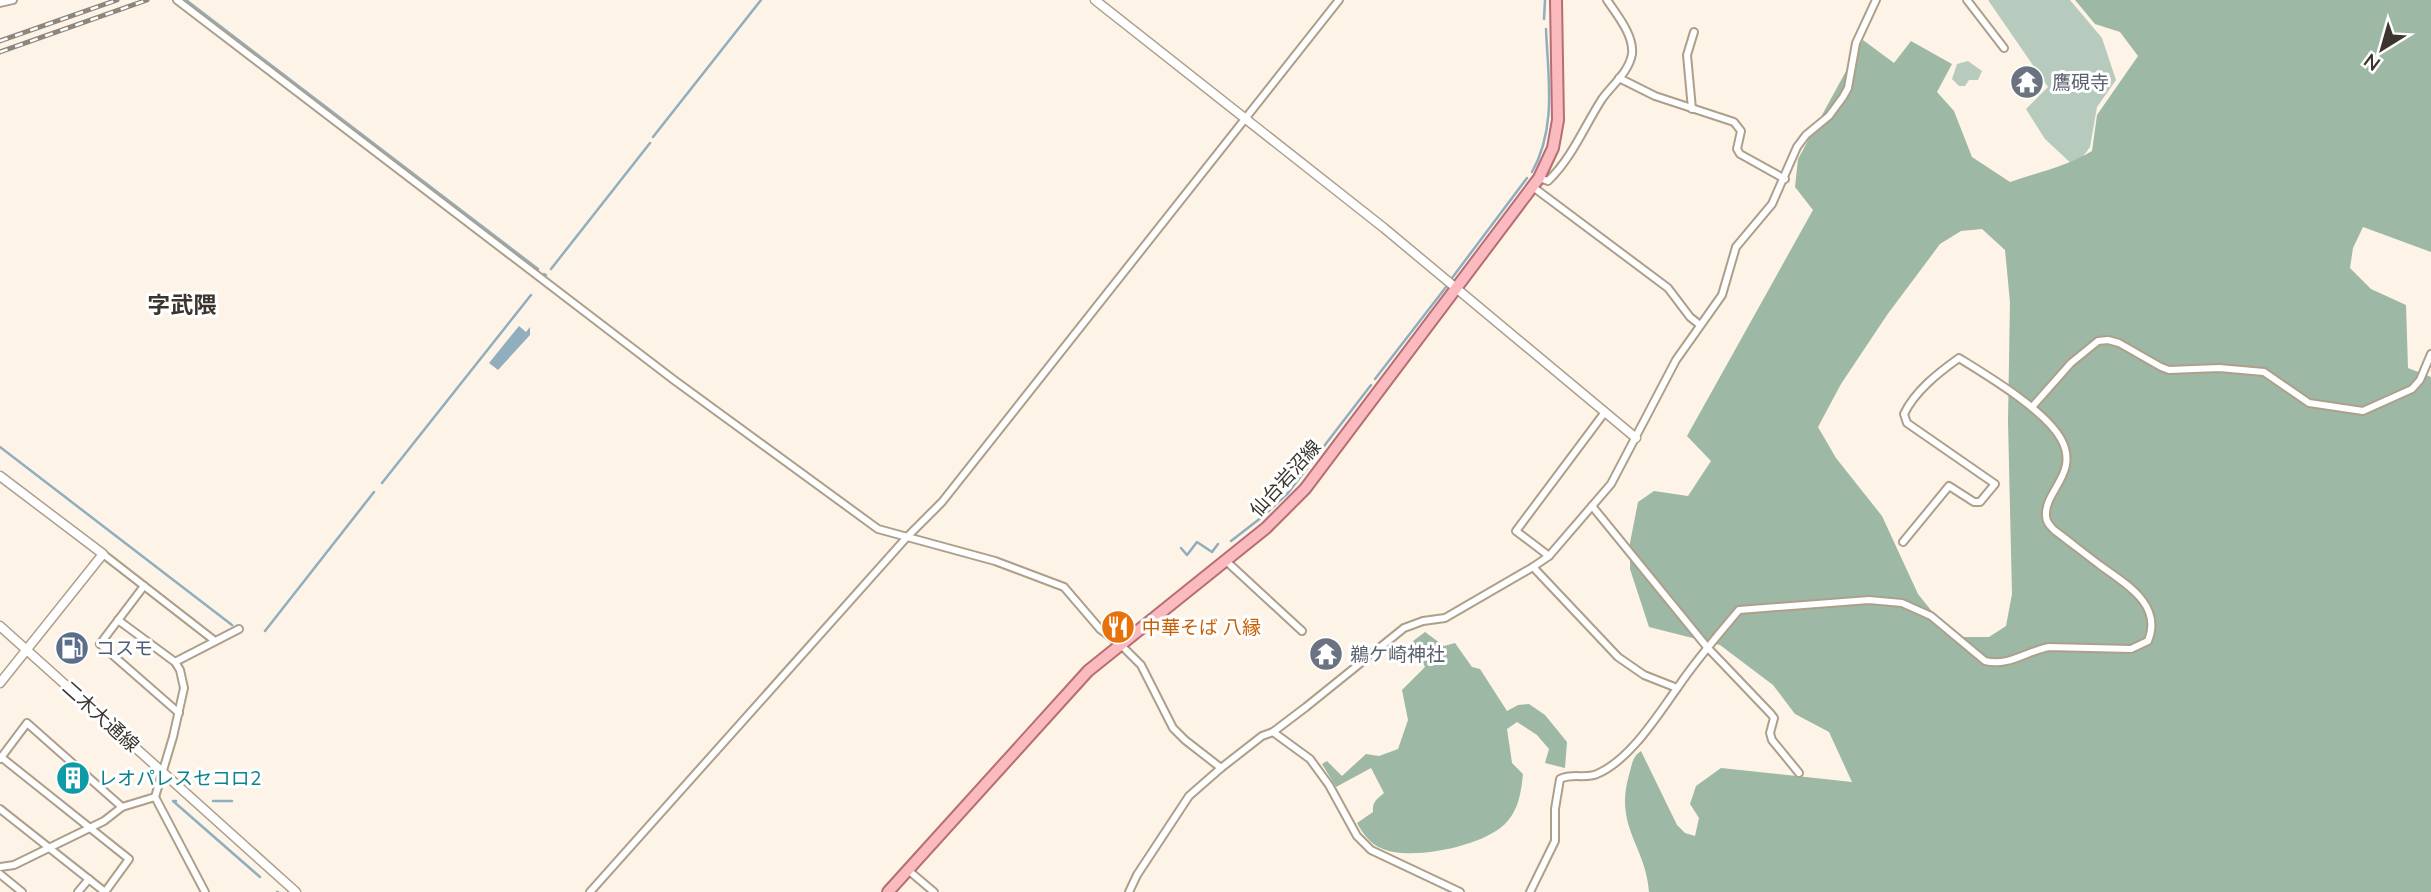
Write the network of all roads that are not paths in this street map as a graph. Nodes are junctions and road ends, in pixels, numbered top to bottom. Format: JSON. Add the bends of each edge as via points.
{"nodes":[{"id":1,"x":13,"y":0,"type":"edge"},
{"id":2,"x":177,"y":0,"type":"edge"},
{"id":3,"x":1095,"y":0,"type":"edge"},
{"id":4,"x":1339,"y":0,"type":"edge"},
{"id":5,"x":1556,"y":0,"type":"edge"},
{"id":6,"x":1607,"y":0,"type":"edge"},
{"id":7,"x":1876,"y":0,"type":"edge"},
{"id":8,"x":1967,"y":0,"type":"edge"},
{"id":9,"x":0,"y":4,"type":"edge"},
{"id":10,"x":1694,"y":32,"type":"dead end"},
{"id":11,"x":2004,"y":48,"type":"dead end"},
{"id":12,"x":1619,"y":78,"type":"junction"},
{"id":13,"x":1692,"y":109,"type":"junction"},
{"id":14,"x":1245,"y":119,"type":"junction"},
{"id":15,"x":1785,"y":180,"type":"junction"},
{"id":16,"x":1536,"y":182,"type":"junction"},
{"id":17,"x":1457,"y":290,"type":"junction"},
{"id":18,"x":1700,"y":325,"type":"junction"},
{"id":19,"x":2431,"y":354,"type":"edge"},
{"id":20,"x":2032,"y":407,"type":"junction"},
{"id":21,"x":1605,"y":412,"type":"junction"},
{"id":22,"x":1636,"y":438,"type":"junction"},
{"id":23,"x":0,"y":476,"type":"edge"},
{"id":24,"x":1592,"y":506,"type":"junction"},
{"id":25,"x":907,"y":537,"type":"junction"},
{"id":26,"x":1903,"y":542,"type":"dead end"},
{"id":27,"x":103,"y":554,"type":"junction"},
{"id":28,"x":1549,"y":556,"type":"junction"},
{"id":29,"x":1225,"y":560,"type":"junction"},
{"id":30,"x":1534,"y":567,"type":"junction"},
{"id":31,"x":144,"y":586,"type":"junction"},
{"id":32,"x":118,"y":620,"type":"junction"},
{"id":33,"x":0,"y":626,"type":"edge"},
{"id":34,"x":239,"y":629,"type":"dead end"},
{"id":35,"x":1302,"y":631,"type":"dead end"},
{"id":36,"x":215,"y":641,"type":"junction"},
{"id":37,"x":1120,"y":644,"type":"junction"},
{"id":38,"x":1707,"y":647,"type":"junction"},
{"id":39,"x":27,"y":650,"type":"junction"},
{"id":40,"x":175,"y":662,"type":"junction"},
{"id":41,"x":0,"y":683,"type":"edge"},
{"id":42,"x":1677,"y":688,"type":"junction"},
{"id":43,"x":179,"y":713,"type":"junction"},
{"id":44,"x":1273,"y":732,"type":"junction"},
{"id":45,"x":1,"y":758,"type":"edge"},
{"id":46,"x":1221,"y":768,"type":"junction"},
{"id":47,"x":164,"y":772,"type":"junction"},
{"id":48,"x":1799,"y":773,"type":"dead end"},
{"id":49,"x":155,"y":797,"type":"junction"},
{"id":50,"x":122,"y":807,"type":"junction"},
{"id":51,"x":0,"y":809,"type":"edge"},
{"id":52,"x":91,"y":828,"type":"junction"},
{"id":53,"x":49,"y":848,"type":"junction"},
{"id":54,"x":0,"y":867,"type":"edge"},
{"id":55,"x":908,"y":870,"type":"junction"},
{"id":56,"x":0,"y":874,"type":"edge"},
{"id":57,"x":89,"y":879,"type":"junction"},
{"id":58,"x":22,"y":892,"type":"edge"},
{"id":59,"x":78,"y":892,"type":"edge"},
{"id":60,"x":105,"y":892,"type":"edge"},
{"id":61,"x":205,"y":892,"type":"edge"},
{"id":62,"x":296,"y":892,"type":"edge"},
{"id":63,"x":590,"y":892,"type":"edge"},
{"id":64,"x":888,"y":892,"type":"edge"},
{"id":65,"x":934,"y":892,"type":"edge"},
{"id":66,"x":1129,"y":892,"type":"edge"},
{"id":67,"x":1460,"y":892,"type":"edge"},
{"id":68,"x":1530,"y":892,"type":"edge"}],
"edges":[{"from":1,"to":9,"type":"street"},
{"from":2,"to":25,"type":"street","via":[[674,380],[869,523]]},
{"from":3,"to":14,"type":"street"},
{"from":4,"to":14,"type":"street"},
{"from":5,"to":16,"type":"main road","name":"仙台岩沼線","via":[[1558,120],[1552,148]]},
{"from":6,"to":12,"type":"street","via":[[1632,41],[1632,55]]},
{"from":7,"to":15,"type":"street","via":[[1856,43],[1848,88],[1829,116],[1797,147]]},
{"from":8,"to":11,"type":"street"},
{"from":10,"to":13,"type":"street","via":[[1687,55]]},
{"from":12,"to":13,"type":"street"},
{"from":12,"to":16,"type":"street","via":[[1559,170],[1548,181]]},
{"from":13,"to":15,"type":"street","via":[[1739,125],[1740,154]]},
{"from":14,"to":17,"type":"street"},
{"from":14,"to":25,"type":"street","via":[[1009,420]]},
{"from":15,"to":18,"type":"street","via":[[1772,204],[1736,247],[1722,295]]},
{"from":16,"to":17,"type":"main road","name":"仙台岩沼線"},
{"from":16,"to":18,"type":"street","via":[[1668,288]]},
{"from":17,"to":21,"type":"street"},
{"from":17,"to":29,"type":"main road","name":"仙台岩沼線","via":[[1304,489],[1266,528]]},
{"from":18,"to":22,"type":"street","via":[[1676,360]]},
{"from":19,"to":20,"type":"street","via":[[2412,390],[2363,411],[2309,403],[2264,372],[2169,370],[2119,343],[2098,341],[2071,363]]},
{"from":20,"to":26,"type":"street","via":[[1959,358],[1922,389],[1904,414],[1907,423],[1996,484],[1980,502],[1949,486]]},
{"from":20,"to":38,"type":"street","via":[[2061,439],[2066,457],[2047,509],[2048,522],[2145,602],[2152,622],[2148,641],[2131,649],[2049,647],[1994,663],[1985,661],[1952,631],[1914,607],[1869,600],[1739,610]]},
{"from":21,"to":22,"type":"street"},
{"from":21,"to":28,"type":"street","via":[[1516,531]]},
{"from":22,"to":24,"type":"street","via":[[1611,484]]},
{"from":23,"to":27,"type":"street"},
{"from":24,"to":28,"type":"street"},
{"from":24,"to":38,"type":"street"},
{"from":25,"to":37,"type":"street","via":[[995,561],[1064,587],[1100,629]]},
{"from":25,"to":63,"type":"street"},
{"from":27,"to":31,"type":"street"},
{"from":27,"to":39,"type":"street"},
{"from":28,"to":30,"type":"street"},
{"from":29,"to":35,"type":"street"},
{"from":29,"to":37,"type":"main road","name":"仙台岩沼線"},
{"from":30,"to":42,"type":"street","via":[[1618,657],[1644,675]]},
{"from":30,"to":44,"type":"street","via":[[1445,618],[1404,628]]},
{"from":31,"to":32,"type":"street"},
{"from":31,"to":36,"type":"street"},
{"from":32,"to":40,"type":"street"},
{"from":32,"to":43,"type":"street","via":[[100,644]]},
{"from":33,"to":39,"type":"street","name":"二木大通線"},
{"from":34,"to":36,"type":"street"},
{"from":36,"to":40,"type":"street"},
{"from":37,"to":46,"type":"street","via":[[1140,665],[1173,728]]},
{"from":37,"to":55,"type":"main road","name":"仙台岩沼線","via":[[1088,671]]},
{"from":38,"to":42,"type":"street"},
{"from":38,"to":48,"type":"street","via":[[1771,714],[1772,740]]},
{"from":39,"to":41,"type":"street"},
{"from":39,"to":47,"type":"street","name":"二木大通線"},
{"from":40,"to":43,"type":"street","via":[[184,688]]},
{"from":42,"to":68,"type":"street","via":[[1620,760],[1595,776],[1560,779],[1555,841]]},
{"from":43,"to":47,"type":"street"},
{"from":44,"to":46,"type":"street"},
{"from":44,"to":67,"type":"street","via":[[1310,759],[1357,836],[1371,850]]},
{"from":45,"to":50,"type":"street","via":[[27,723]]},
{"from":45,"to":52,"type":"street"},
{"from":46,"to":66,"type":"street","via":[[1189,796]]},
{"from":47,"to":49,"type":"street"},
{"from":47,"to":62,"type":"street","name":"二木大通線"},
{"from":49,"to":50,"type":"street"},
{"from":49,"to":61,"type":"street"},
{"from":50,"to":52,"type":"street"},
{"from":51,"to":53,"type":"street"},
{"from":52,"to":53,"type":"street"},
{"from":52,"to":60,"type":"street","via":[[129,859]]},
{"from":53,"to":54,"type":"street"},
{"from":53,"to":57,"type":"street"},
{"from":55,"to":64,"type":"main road","name":"仙台岩沼線"},
{"from":55,"to":65,"type":"street"},
{"from":56,"to":58,"type":"street"},
{"from":57,"to":59,"type":"street"},
{"from":57,"to":60,"type":"street"}]}
